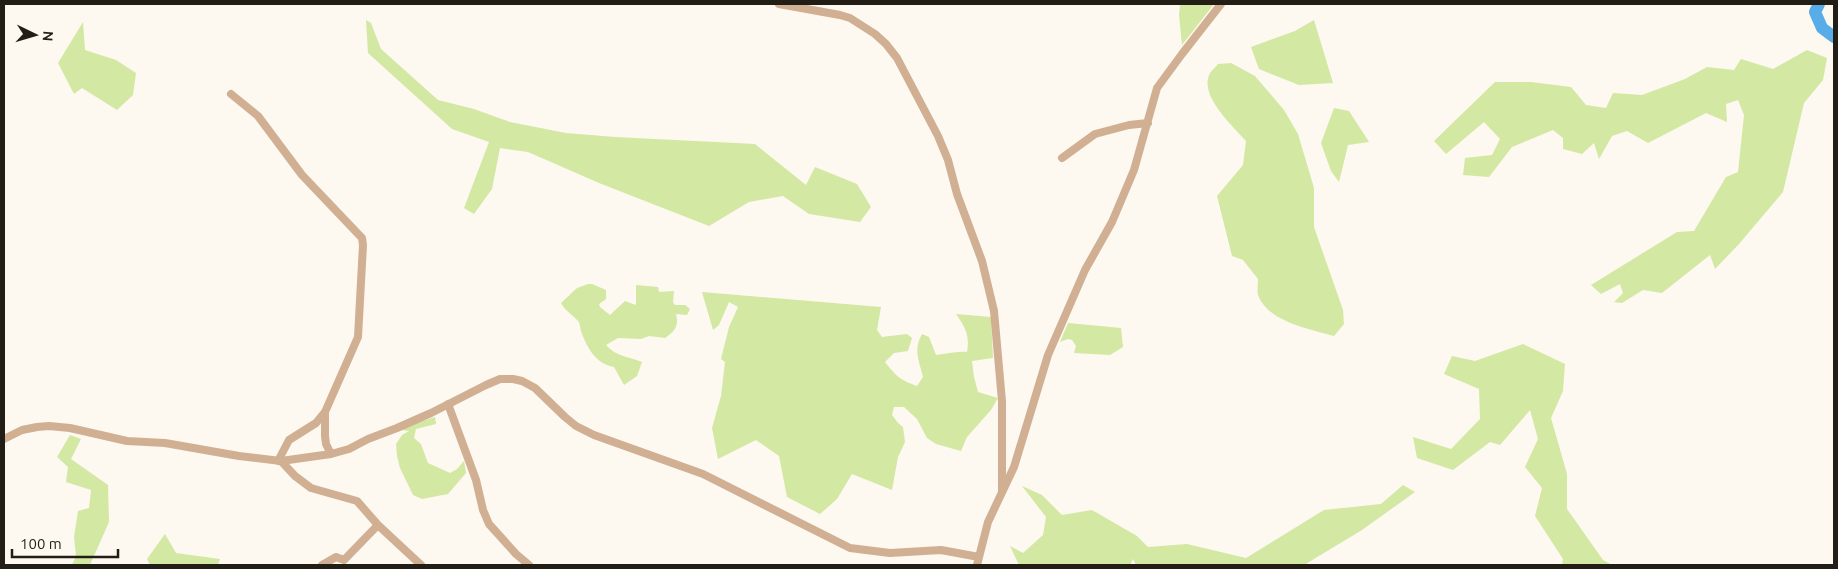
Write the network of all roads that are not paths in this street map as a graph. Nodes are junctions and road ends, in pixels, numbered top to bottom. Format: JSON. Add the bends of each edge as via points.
{"nodes":[{"id":1,"x":779,"y":4,"type":"edge"},
{"id":2,"x":831,"y":4,"type":"edge"},
{"id":3,"x":1221,"y":4,"type":"edge"},
{"id":4,"x":826,"y":12,"type":"junction"},
{"id":5,"x":231,"y":94,"type":"dead end"},
{"id":6,"x":1148,"y":123,"type":"junction"},
{"id":7,"x":1062,"y":158,"type":"dead end"},
{"id":8,"x":448,"y":404,"type":"junction"},
{"id":9,"x":325,"y":412,"type":"junction"},
{"id":10,"x":4,"y":439,"type":"edge"},
{"id":11,"x":331,"y":454,"type":"junction"},
{"id":12,"x":279,"y":461,"type":"junction"},
{"id":13,"x":1002,"y":492,"type":"junction"},
{"id":14,"x":378,"y":525,"type":"junction"},
{"id":15,"x":979,"y":557,"type":"junction"},
{"id":16,"x":322,"y":565,"type":"edge"},
{"id":17,"x":421,"y":565,"type":"edge"},
{"id":18,"x":529,"y":565,"type":"edge"},
{"id":19,"x":977,"y":565,"type":"edge"}],
"edges":[{"from":1,"to":4,"type":"street"},
{"from":2,"to":4,"type":"street"},
{"from":3,"to":6,"type":"street","via":[[1161,83]]},
{"from":4,"to":13,"type":"street","via":[[845,16],[862,26],[892,51],[930,119],[948,160],[982,261],[994,311],[1002,401]]},
{"from":5,"to":9,"type":"street","via":[[258,116],[302,175],[362,238],[358,337]]},
{"from":6,"to":7,"type":"street","via":[[1095,134]]},
{"from":6,"to":13,"type":"street","via":[[1128,186],[1108,231],[1085,270],[1048,355],[1014,467]]},
{"from":8,"to":11,"type":"street"},
{"from":8,"to":15,"type":"street","via":[[500,379],[522,381],[535,388],[565,418],[588,432],[703,474],[850,548],[890,553],[941,550]]},
{"from":8,"to":18,"type":"street","via":[[489,524]]},
{"from":9,"to":11,"type":"street","via":[[326,444]]},
{"from":9,"to":12,"type":"street","via":[[316,423],[289,440]]},
{"from":10,"to":12,"type":"street","via":[[22,430],[49,426],[127,441],[165,443]]},
{"from":11,"to":12,"type":"street"},
{"from":12,"to":14,"type":"street","via":[[311,488],[357,501]]},
{"from":13,"to":15,"type":"street","via":[[988,522]]},
{"from":14,"to":16,"type":"street","via":[[344,560],[336,557]]},
{"from":14,"to":17,"type":"street"},
{"from":15,"to":19,"type":"street"}]}
